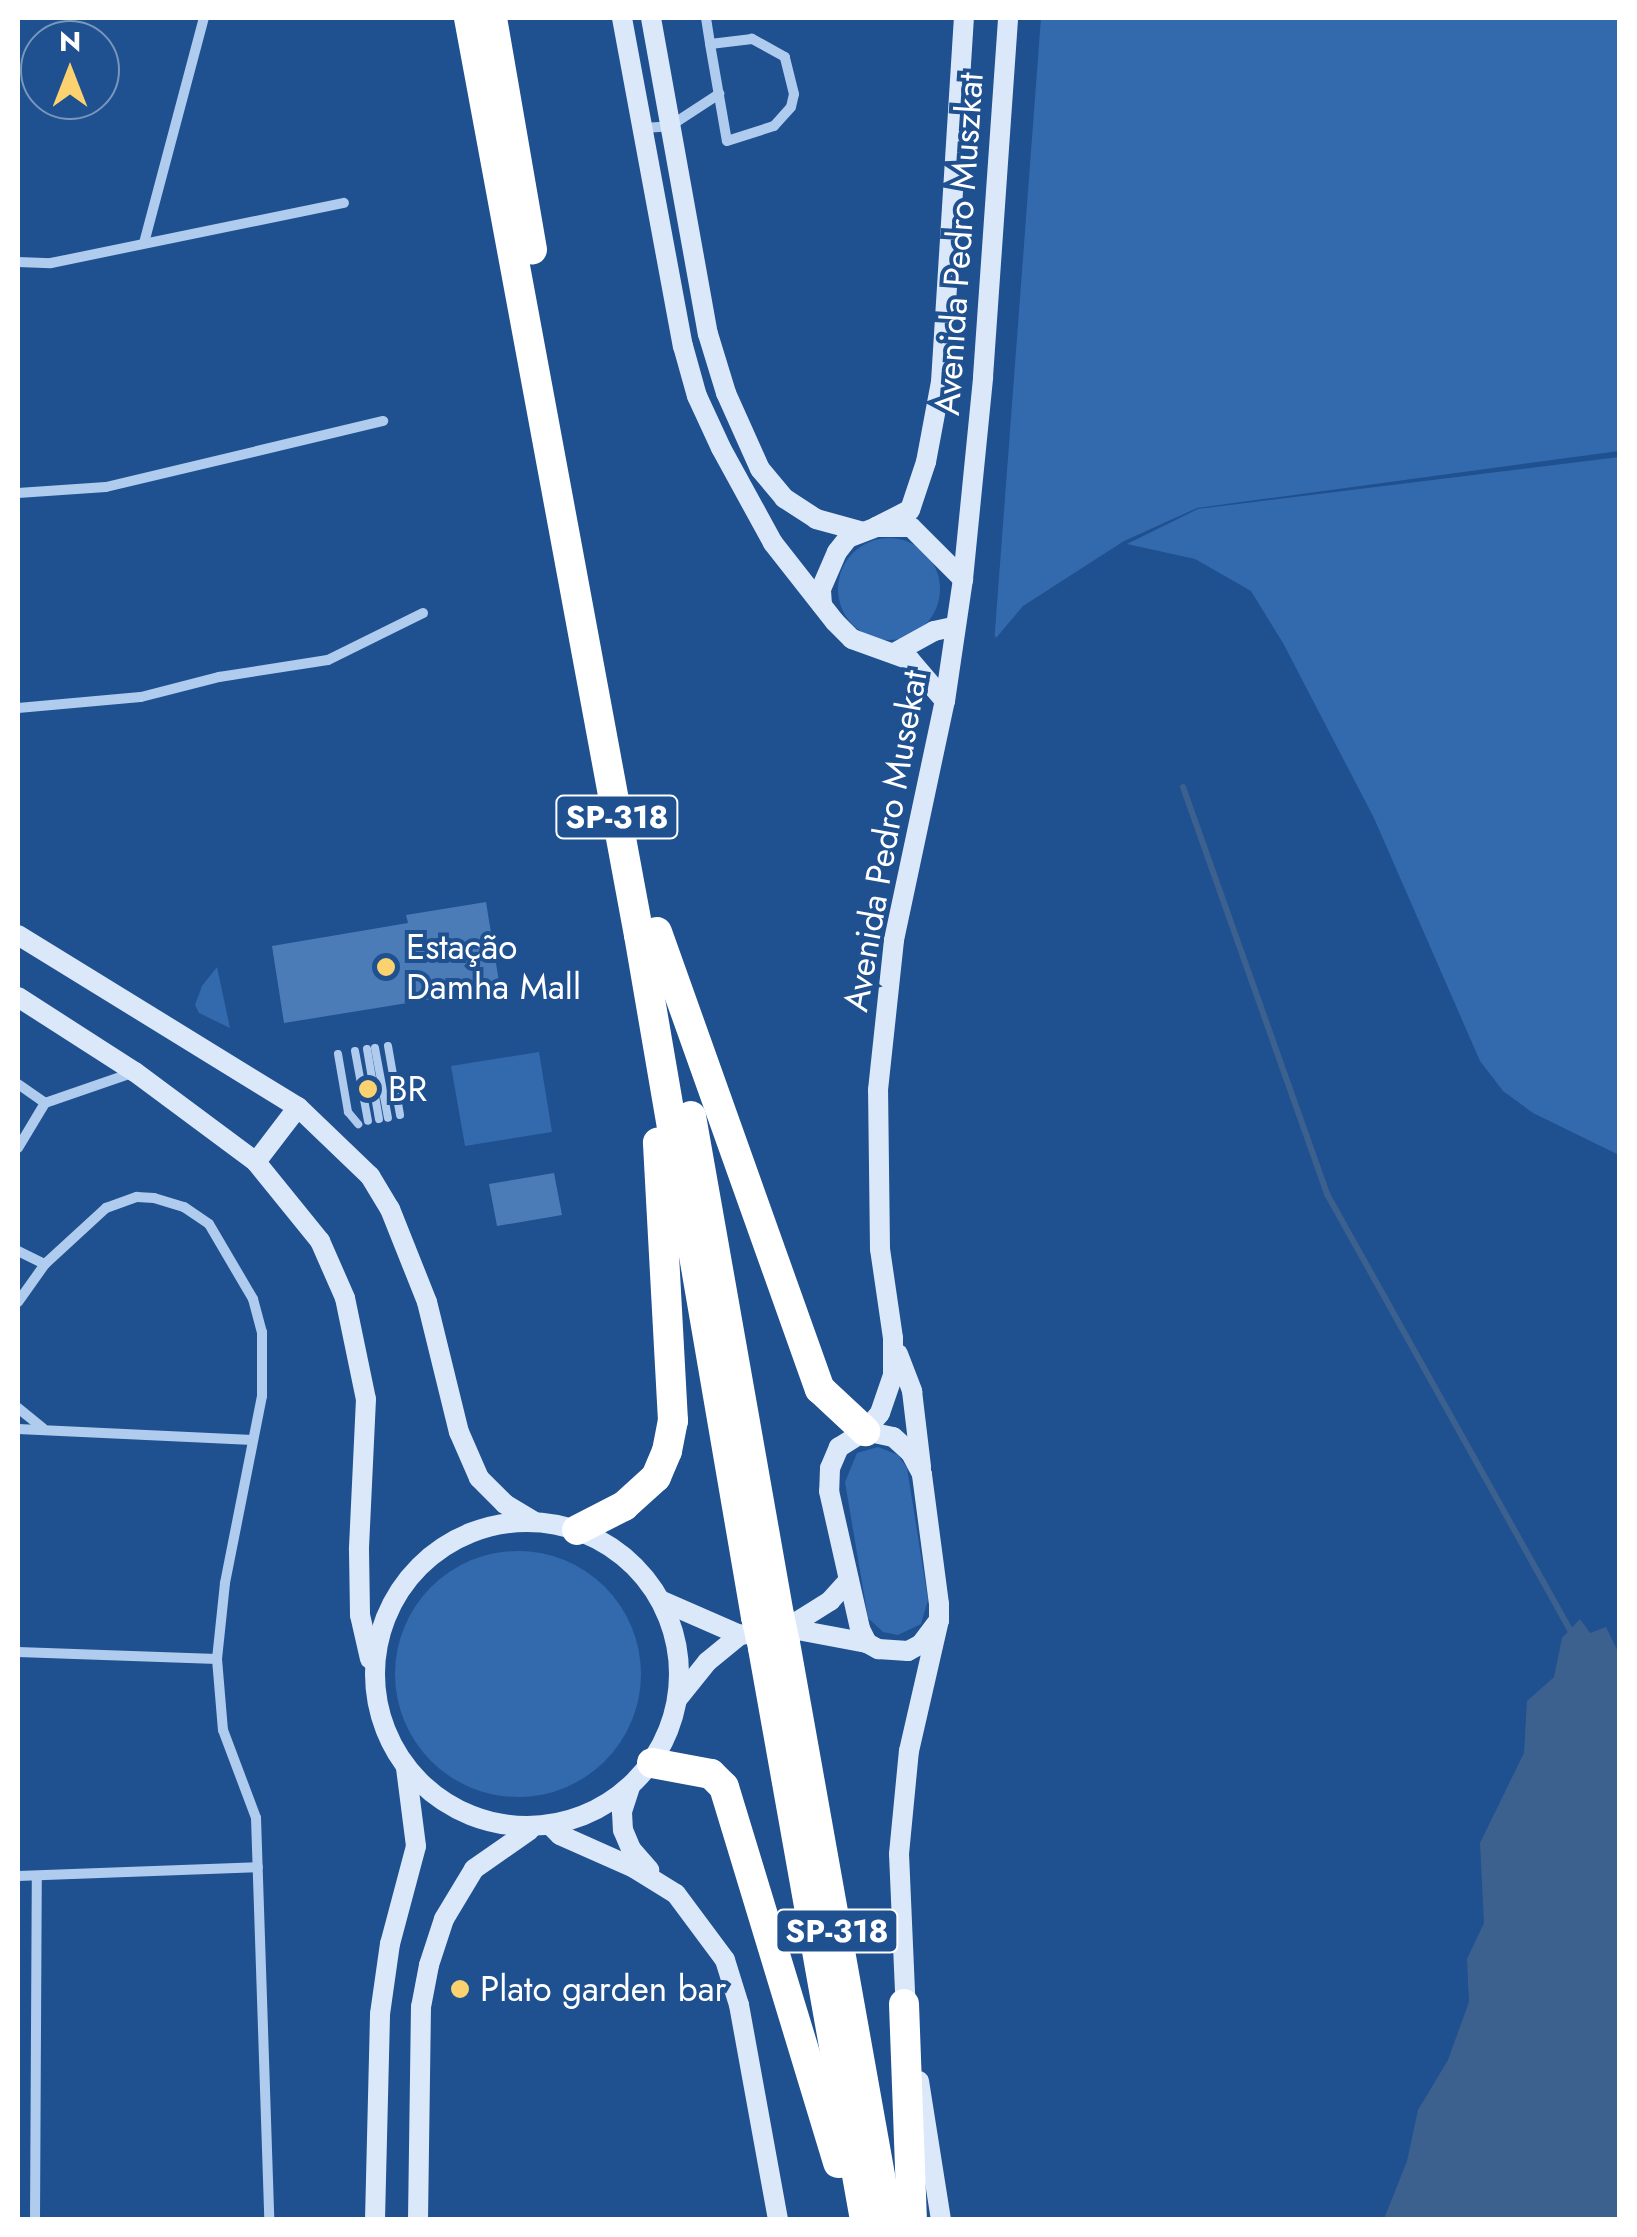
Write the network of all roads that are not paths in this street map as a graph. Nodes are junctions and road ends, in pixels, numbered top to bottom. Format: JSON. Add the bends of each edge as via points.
{"nodes":[{"id":1,"x":204,"y":18,"type":"edge"},
{"id":2,"x":469,"y":18,"type":"edge"},
{"id":3,"x":492,"y":18,"type":"edge"},
{"id":4,"x":622,"y":18,"type":"edge"},
{"id":5,"x":651,"y":18,"type":"edge"},
{"id":6,"x":706,"y":18,"type":"edge"},
{"id":7,"x":964,"y":18,"type":"edge"},
{"id":8,"x":1008,"y":18,"type":"edge"},
{"id":9,"x":710,"y":44,"type":"junction"},
{"id":10,"x":719,"y":94,"type":"junction"},
{"id":11,"x":670,"y":126,"type":"junction"},
{"id":12,"x":644,"y":128,"type":"junction"},
{"id":13,"x":344,"y":203,"type":"dead end"},
{"id":14,"x":144,"y":243,"type":"junction"},
{"id":15,"x":18,"y":262,"type":"edge"},
{"id":16,"x":383,"y":422,"type":"dead end"},
{"id":17,"x":975,"y":475,"type":"joint"},
{"id":18,"x":18,"y":494,"type":"edge"},
{"id":19,"x":868,"y":529,"type":"junction"},
{"id":20,"x":963,"y":579,"type":"junction"},
{"id":21,"x":822,"y":605,"type":"junction"},
{"id":22,"x":423,"y":612,"type":"dead end"},
{"id":23,"x":953,"y":627,"type":"junction"},
{"id":24,"x":896,"y":652,"type":"junction"},
{"id":25,"x":944,"y":700,"type":"junction"},
{"id":26,"x":18,"y":708,"type":"edge"},
{"id":27,"x":648,"y":933,"type":"junction"},
{"id":28,"x":18,"y":935,"type":"edge"},
{"id":29,"x":18,"y":997,"type":"edge"},
{"id":30,"x":388,"y":1046,"type":"dead end"},
{"id":31,"x":371,"y":1048,"type":"dead end"},
{"id":32,"x":355,"y":1051,"type":"dead end"},
{"id":33,"x":338,"y":1054,"type":"dead end"},
{"id":34,"x":134,"y":1072,"type":"junction"},
{"id":35,"x":18,"y":1084,"type":"edge"},
{"id":36,"x":45,"y":1104,"type":"junction"},
{"id":37,"x":298,"y":1107,"type":"junction"},
{"id":38,"x":400,"y":1116,"type":"dead end"},
{"id":39,"x":384,"y":1118,"type":"dead end"},
{"id":40,"x":18,"y":1148,"type":"edge"},
{"id":41,"x":256,"y":1162,"type":"junction"},
{"id":42,"x":18,"y":1252,"type":"edge"},
{"id":43,"x":45,"y":1264,"type":"junction"},
{"id":44,"x":18,"y":1302,"type":"edge"},
{"id":45,"x":892,"y":1338,"type":"junction"},
{"id":46,"x":18,"y":1408,"type":"edge"},
{"id":47,"x":18,"y":1428,"type":"edge"},
{"id":48,"x":44,"y":1428,"type":"junction"},
{"id":49,"x":865,"y":1430,"type":"junction"},
{"id":50,"x":253,"y":1440,"type":"junction"},
{"id":51,"x":922,"y":1474,"type":"junction"},
{"id":52,"x":535,"y":1522,"type":"junction"},
{"id":53,"x":577,"y":1530,"type":"junction"},
{"id":54,"x":849,"y":1580,"type":"junction"},
{"id":55,"x":662,"y":1601,"type":"junction"},
{"id":56,"x":938,"y":1620,"type":"junction"},
{"id":57,"x":768,"y":1631,"type":"junction"},
{"id":58,"x":867,"y":1643,"type":"junction"},
{"id":59,"x":18,"y":1652,"type":"edge"},
{"id":60,"x":217,"y":1659,"type":"junction"},
{"id":61,"x":373,"y":1677,"type":"junction"},
{"id":62,"x":679,"y":1697,"type":"junction"},
{"id":63,"x":652,"y":1764,"type":"junction"},
{"id":64,"x":406,"y":1768,"type":"junction"},
{"id":65,"x":630,"y":1787,"type":"junction"},
{"id":66,"x":543,"y":1826,"type":"junction"},
{"id":67,"x":258,"y":1867,"type":"junction"},
{"id":68,"x":18,"y":1876,"type":"edge"},
{"id":69,"x":37,"y":1876,"type":"junction"},
{"id":70,"x":660,"y":1882,"type":"junction"},
{"id":71,"x":904,"y":2004,"type":"junction"},
{"id":72,"x":36,"y":2220,"type":"edge"},
{"id":73,"x":269,"y":2220,"type":"edge"},
{"id":74,"x":374,"y":2220,"type":"edge"},
{"id":75,"x":418,"y":2220,"type":"edge"},
{"id":76,"x":778,"y":2220,"type":"edge"},
{"id":77,"x":855,"y":2220,"type":"edge"},
{"id":78,"x":865,"y":2220,"type":"edge"},
{"id":79,"x":888,"y":2220,"type":"edge"},
{"id":80,"x":912,"y":2220,"type":"edge"},
{"id":81,"x":941,"y":2220,"type":"edge"}],
"edges":[{"from":1,"to":14,"type":"street"},
{"from":2,"to":27,"type":"highway","number":"SP-318"},
{"from":3,"to":27,"type":"highway","number":"SP-318"},
{"from":4,"to":12,"type":"street"},
{"from":5,"to":11,"type":"street"},
{"from":6,"to":9,"type":"street"},
{"from":7,"to":19,"type":"street","name":"Avenida Pedro Muszkat","via":[[942,382],[910,510]]},
{"from":8,"to":17,"type":"street","name":"Avenida Pedro Muszkat"},
{"from":9,"to":10,"type":"street"},
{"from":9,"to":10,"type":"street","via":[[765,42],[786,57],[795,82],[791,107],[774,126],[728,141]]},
{"from":10,"to":11,"type":"street"},
{"from":11,"to":12,"type":"street"},
{"from":11,"to":19,"type":"street","via":[[708,334],[752,452],[771,484],[799,510]]},
{"from":12,"to":21,"type":"street","via":[[682,346],[697,396],[774,544]]},
{"from":13,"to":14,"type":"street"},
{"from":14,"to":15,"type":"street"},
{"from":16,"to":18,"type":"street","via":[[106,487]]},
{"from":17,"to":20,"type":"street","name":"Avenida Pedro Musekat"},
{"from":19,"to":20,"type":"street","via":[[911,526]]},
{"from":19,"to":21,"type":"street","via":[[848,538],[828,567]]},
{"from":20,"to":23,"type":"street","name":"Avenida Pedro Musekat"},
{"from":21,"to":24,"type":"street","via":[[852,639]]},
{"from":22,"to":26,"type":"street","via":[[328,660],[141,697]]},
{"from":23,"to":24,"type":"street"},
{"from":23,"to":25,"type":"street","name":"Avenida Pedro Musekat"},
{"from":24,"to":25,"type":"street"},
{"from":25,"to":45,"type":"street","name":"Avenida Pedro Musekat","via":[[894,940],[878,1090],[880,1249]]},
{"from":27,"to":49,"type":"highway","via":[[820,1389]]},
{"from":27,"to":53,"type":"highway","via":[[673,1420],[656,1477],[624,1506]]},
{"from":27,"to":57,"type":"highway","number":"SP-318"},
{"from":28,"to":37,"type":"street"},
{"from":29,"to":34,"type":"street"},
{"from":30,"to":38,"type":"lane"},
{"from":31,"to":39,"type":"lane"},
{"from":32,"to":33,"type":"lane","via":[[363,1122],[348,1112]]},
{"from":34,"to":36,"type":"street"},
{"from":34,"to":41,"type":"street"},
{"from":35,"to":36,"type":"street"},
{"from":36,"to":40,"type":"street"},
{"from":37,"to":41,"type":"street"},
{"from":37,"to":52,"type":"street","via":[[370,1176],[390,1208],[427,1302],[459,1432],[479,1478]]},
{"from":41,"to":61,"type":"street","via":[[320,1242],[355,1334],[366,1399],[360,1615]]},
{"from":42,"to":43,"type":"street"},
{"from":43,"to":44,"type":"street"},
{"from":43,"to":50,"type":"street","via":[[106,1208],[137,1197],[184,1207],[209,1224],[253,1299],[262,1332],[266,1366]]},
{"from":45,"to":49,"type":"street","name":"Avenida Pedro Musekat","via":[[891,1389]]},
{"from":45,"to":51,"type":"street","name":"Avenida Pedro Musekat","via":[[912,1391]]},
{"from":46,"to":48,"type":"street"},
{"from":47,"to":48,"type":"street"},
{"from":48,"to":50,"type":"street"},
{"from":49,"to":51,"type":"street","via":[[894,1437]]},
{"from":49,"to":54,"type":"street","name":"Avenida Pedro Musekat","via":[[839,1448],[830,1468]]},
{"from":50,"to":60,"type":"street","via":[[224,1583]]},
{"from":51,"to":56,"type":"street","name":"Avenida Pedro Musekat"},
{"from":52,"to":53,"type":"street"},
{"from":52,"to":61,"type":"street","via":[[478,1531],[427,1558],[383,1620]]},
{"from":53,"to":55,"type":"street","via":[[613,1548]]},
{"from":54,"to":57,"type":"street","via":[[830,1601]]},
{"from":54,"to":58,"type":"street"},
{"from":55,"to":57,"type":"street"},
{"from":55,"to":62,"type":"street","via":[[678,1646]]},
{"from":56,"to":58,"type":"street","via":[[922,1644],[908,1651],[892,1653]]},
{"from":56,"to":71,"type":"street","name":"Avenida Pedro Musekat","via":[[909,1752],[898,1854]]},
{"from":57,"to":58,"type":"street"},
{"from":57,"to":62,"type":"street","via":[[707,1662]]},
{"from":57,"to":78,"type":"highway","number":"SP-318"},
{"from":57,"to":79,"type":"highway","number":"SP-318"},
{"from":59,"to":60,"type":"street"},
{"from":60,"to":67,"type":"street","via":[[223,1730],[256,1818]]},
{"from":61,"to":64,"type":"street","via":[[388,1738]]},
{"from":62,"to":63,"type":"street"},
{"from":63,"to":65,"type":"street"},
{"from":63,"to":77,"type":"highway","via":[[711,1774],[724,1787]]},
{"from":64,"to":66,"type":"street","via":[[439,1799],[473,1817]]},
{"from":64,"to":74,"type":"street","via":[[416,1846],[380,2014]]},
{"from":65,"to":66,"type":"street","via":[[589,1814]]},
{"from":65,"to":70,"type":"street","via":[[623,1830],[630,1850]]},
{"from":66,"to":70,"type":"street"},
{"from":66,"to":75,"type":"street","via":[[513,1838],[474,1869],[444,1919],[421,2007]]},
{"from":67,"to":69,"type":"street"},
{"from":67,"to":73,"type":"street"},
{"from":68,"to":69,"type":"street"},
{"from":69,"to":72,"type":"street"},
{"from":70,"to":76,"type":"street","via":[[725,1960]]},
{"from":71,"to":80,"type":"highway"},
{"from":71,"to":81,"type":"street","name":"Avenida Pedro Musekat"}]}
